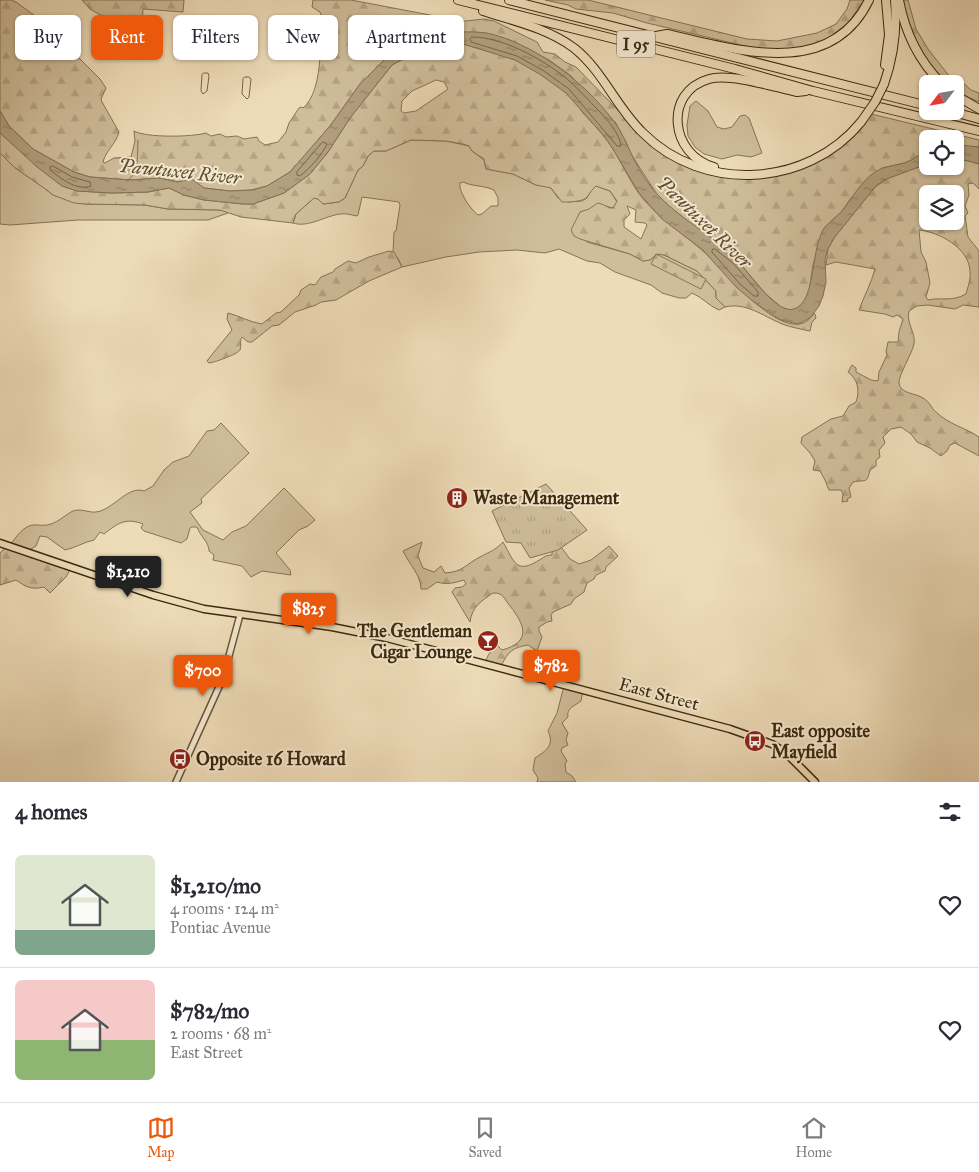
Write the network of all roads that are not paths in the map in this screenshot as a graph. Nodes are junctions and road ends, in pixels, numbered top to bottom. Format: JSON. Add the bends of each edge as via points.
{"nodes":[{"id":1,"x":450,"y":0,"type":"edge"},
{"id":2,"x":458,"y":0,"type":"edge"},
{"id":3,"x":509,"y":0,"type":"edge"},
{"id":4,"x":869,"y":0,"type":"edge"},
{"id":5,"x":886,"y":0,"type":"edge"},
{"id":6,"x":895,"y":0,"type":"edge"},
{"id":7,"x":899,"y":0,"type":"edge"},
{"id":8,"x":652,"y":36,"type":"junction"},
{"id":9,"x":934,"y":75,"type":"edge"},
{"id":10,"x":882,"y":83,"type":"junction"},
{"id":11,"x":813,"y":91,"type":"junction"},
{"id":12,"x":964,"y":100,"type":"edge"},
{"id":13,"x":919,"y":104,"type":"edge"},
{"id":14,"x":979,"y":109,"type":"edge"},
{"id":15,"x":964,"y":115,"type":"edge"},
{"id":16,"x":979,"y":119,"type":"edge"},
{"id":17,"x":859,"y":120,"type":"junction"},
{"id":18,"x":979,"y":131,"type":"edge"},
{"id":19,"x":0,"y":543,"type":"edge"},
{"id":20,"x":240,"y":615,"type":"junction"},
{"id":21,"x":176,"y":782,"type":"edge"},
{"id":22,"x":815,"y":782,"type":"edge"}],
"edges":[{"from":1,"to":17,"type":"highway","via":[[541,29],[562,40],[595,69],[647,137],[676,158],[707,170],[752,176],[799,166],[832,149]]},
{"from":2,"to":11,"type":"highway","number":"I 95"},
{"from":3,"to":8,"type":"highway","number":"I 95"},
{"from":4,"to":8,"type":"highway","via":[[858,18],[839,35],[817,47],[796,52],[757,53],[667,34]]},
{"from":5,"to":10,"type":"highway","via":[[888,49]]},
{"from":6,"to":10,"type":"highway","via":[[894,47]]},
{"from":7,"to":9,"type":"highway","via":[[911,41]]},
{"from":8,"to":13,"type":"highway","number":"I 95"},
{"from":10,"to":17,"type":"highway"},
{"from":11,"to":17,"type":"highway","via":[[797,92],[725,77],[708,79],[693,88],[682,103],[678,117],[680,137],[691,154],[703,163],[734,170],[759,170],[810,156]]},
{"from":11,"to":18,"type":"highway","number":"I 95"},
{"from":12,"to":14,"type":"highway"},
{"from":15,"to":16,"type":"highway"},
{"from":19,"to":20,"type":"main road","name":"East Street","via":[[152,595]]},
{"from":20,"to":21,"type":"street","via":[[225,674]]},
{"from":20,"to":22,"type":"main road","name":"East Street","via":[[387,638],[730,729],[772,744],[786,753]]}]}
